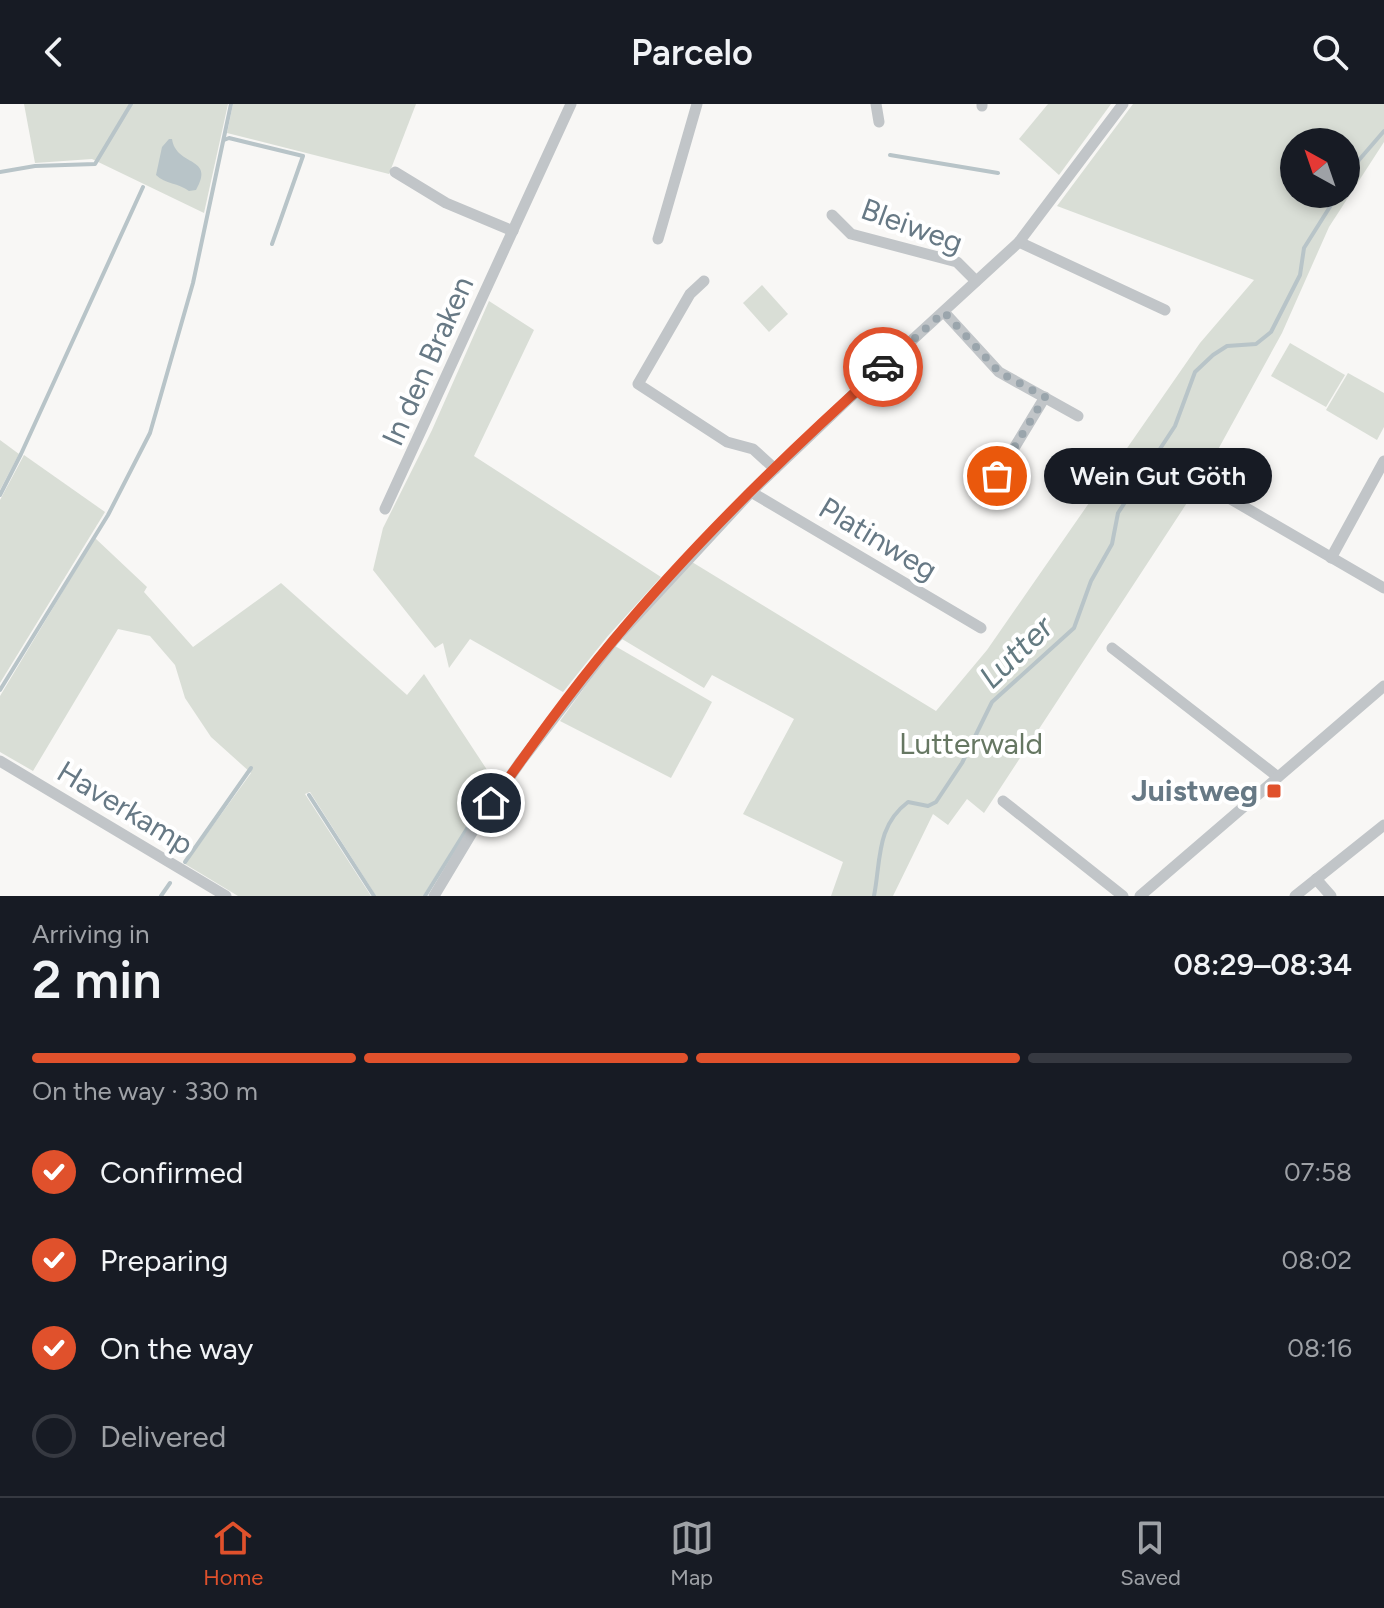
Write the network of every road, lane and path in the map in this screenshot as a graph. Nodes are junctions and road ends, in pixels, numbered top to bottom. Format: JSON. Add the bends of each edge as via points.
{"nodes":[{"id":1,"x":571,"y":104,"type":"edge"},
{"id":2,"x":697,"y":104,"type":"edge"},
{"id":3,"x":876,"y":104,"type":"edge"},
{"id":4,"x":1123,"y":104,"type":"edge"},
{"id":5,"x":879,"y":122,"type":"dead end"},
{"id":6,"x":395,"y":172,"type":"dead end"},
{"id":7,"x":832,"y":215,"type":"dead end"},
{"id":8,"x":513,"y":231,"type":"junction"},
{"id":9,"x":658,"y":239,"type":"dead end"},
{"id":10,"x":1019,"y":242,"type":"junction"},
{"id":11,"x":704,"y":281,"type":"dead end"},
{"id":12,"x":976,"y":281,"type":"junction"},
{"id":13,"x":1165,"y":310,"type":"dead end"},
{"id":14,"x":944,"y":312,"type":"junction"},
{"id":15,"x":1045,"y":397,"type":"junction"},
{"id":16,"x":1078,"y":416,"type":"dead end"},
{"id":17,"x":1384,"y":461,"type":"edge"},
{"id":18,"x":775,"y":469,"type":"junction"},
{"id":19,"x":1203,"y":483,"type":"dead end"},
{"id":20,"x":751,"y":492,"type":"junction"},
{"id":21,"x":985,"y":496,"type":"dead end"},
{"id":22,"x":385,"y":509,"type":"dead end"},
{"id":23,"x":1331,"y":558,"type":"junction"},
{"id":24,"x":1384,"y":588,"type":"edge"},
{"id":25,"x":981,"y":628,"type":"dead end"},
{"id":26,"x":1112,"y":648,"type":"dead end"},
{"id":27,"x":1384,"y":686,"type":"edge"},
{"id":28,"x":0,"y":761,"type":"edge"},
{"id":29,"x":1278,"y":777,"type":"junction"},
{"id":30,"x":1003,"y":801,"type":"dead end"},
{"id":31,"x":1384,"y":825,"type":"edge"},
{"id":32,"x":1316,"y":879,"type":"junction"},
{"id":33,"x":226,"y":896,"type":"edge"},
{"id":34,"x":434,"y":896,"type":"edge"},
{"id":35,"x":1123,"y":896,"type":"edge"},
{"id":36,"x":1140,"y":896,"type":"edge"},
{"id":37,"x":1295,"y":896,"type":"edge"},
{"id":38,"x":1331,"y":896,"type":"edge"}],
"edges":[{"from":1,"to":8,"type":"street","name":"In den Braken"},
{"from":2,"to":9,"type":"street"},
{"from":3,"to":5,"type":"street"},
{"from":4,"to":10,"type":"street"},
{"from":6,"to":8,"type":"street","via":[[446,203]]},
{"from":7,"to":12,"type":"street","name":"Bleiweg","via":[[851,234],[957,262]]},
{"from":8,"to":22,"type":"street","name":"In den Braken"},
{"from":10,"to":12,"type":"street"},
{"from":10,"to":13,"type":"street"},
{"from":11,"to":18,"type":"street","via":[[690,294],[638,384],[727,442],[753,449]]},
{"from":12,"to":14,"type":"street"},
{"from":14,"to":15,"type":"street","via":[[999,372]]},
{"from":14,"to":18,"type":"street"},
{"from":15,"to":16,"type":"street"},
{"from":15,"to":21,"type":"street"},
{"from":17,"to":23,"type":"street"},
{"from":18,"to":20,"type":"street"},
{"from":19,"to":23,"type":"street"},
{"from":20,"to":25,"type":"street","name":"Platinweg"},
{"from":20,"to":34,"type":"street","via":[[566,699],[479,821]]},
{"from":23,"to":24,"type":"street"},
{"from":26,"to":29,"type":"street"},
{"from":27,"to":29,"type":"street"},
{"from":28,"to":33,"type":"street","name":"Haverkamp"},
{"from":29,"to":36,"type":"street"},
{"from":30,"to":35,"type":"street"},
{"from":31,"to":32,"type":"street"},
{"from":32,"to":37,"type":"street"},
{"from":32,"to":38,"type":"street"}]}
